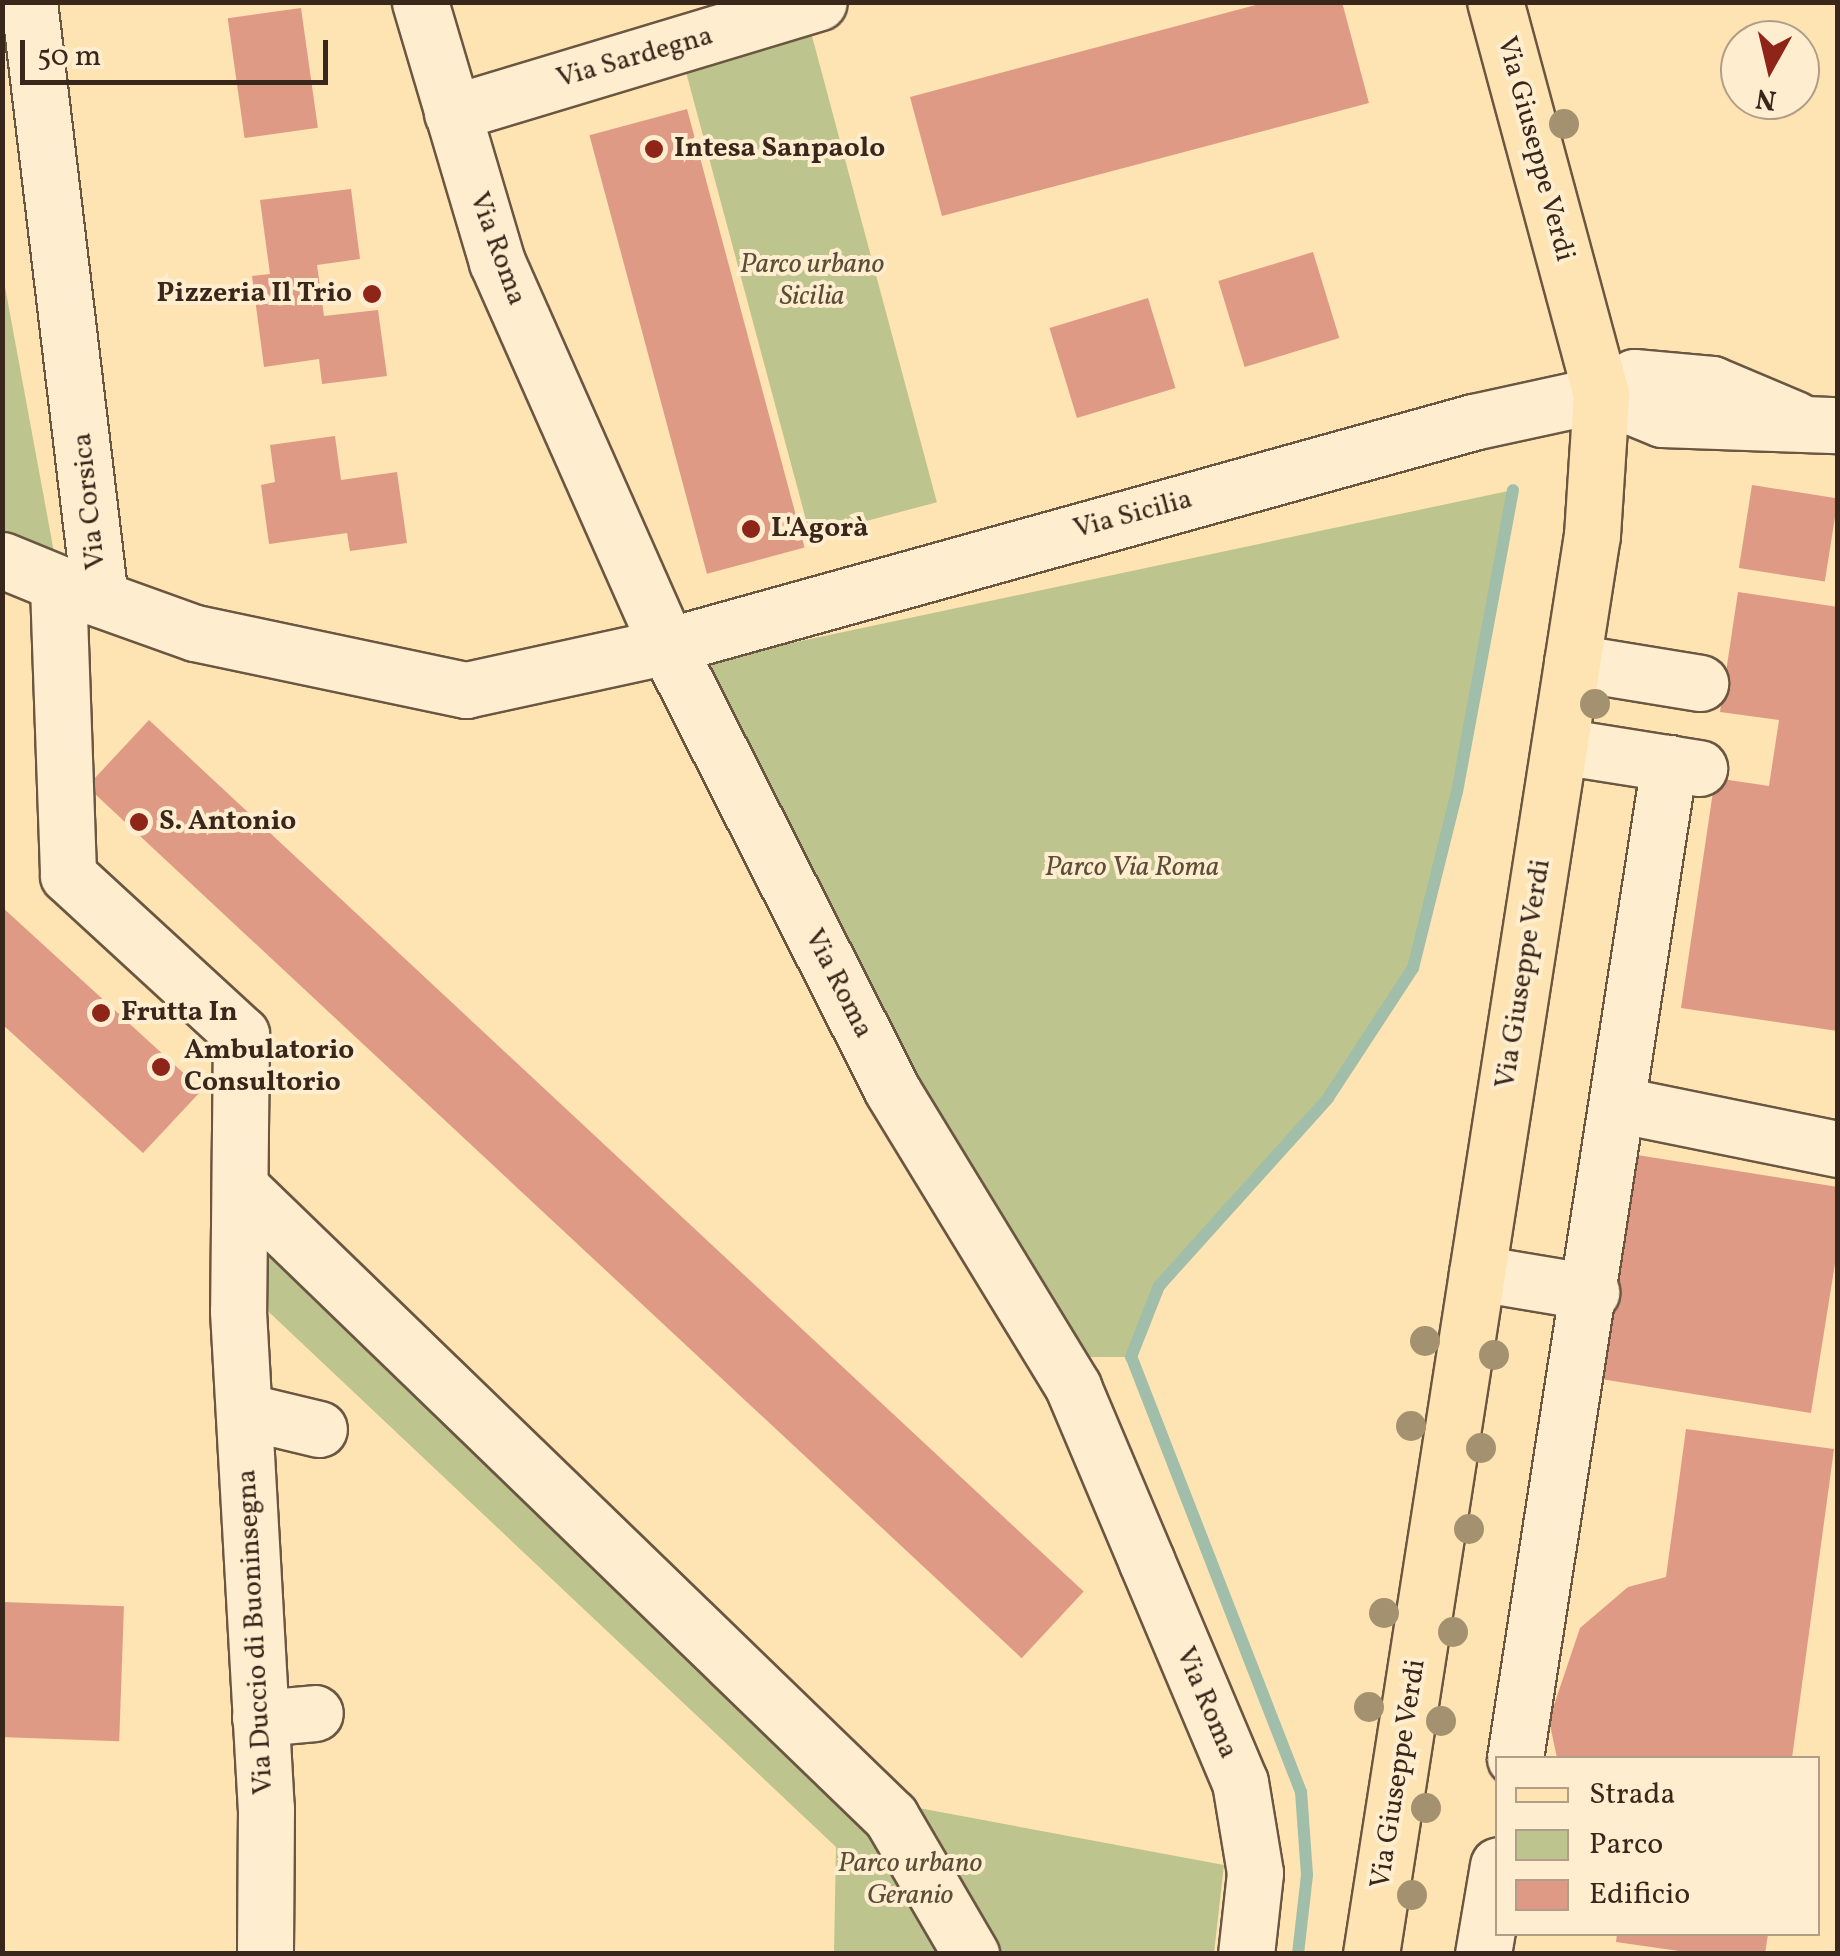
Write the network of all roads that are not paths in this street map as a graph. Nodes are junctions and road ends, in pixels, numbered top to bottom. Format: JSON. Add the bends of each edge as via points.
{"nodes":[{"id":1,"x":30,"y":2,"type":"edge"},
{"id":2,"x":420,"y":2,"type":"edge"},
{"id":3,"x":818,"y":2,"type":"edge"},
{"id":4,"x":1495,"y":2,"type":"edge"},
{"id":5,"x":452,"y":113,"type":"junction"},
{"id":6,"x":1602,"y":394,"type":"junction"},
{"id":7,"x":1816,"y":422,"type":"edge"},
{"id":8,"x":2,"y":560,"type":"edge"},
{"id":9,"x":79,"y":593,"type":"junction"},
{"id":10,"x":667,"y":646,"type":"junction"},
{"id":11,"x":1572,"y":662,"type":"junction"},
{"id":12,"x":1700,"y":683,"type":"dead end"},
{"id":13,"x":1560,"y":746,"type":"junction"},
{"id":14,"x":1621,"y":1105,"type":"junction"},
{"id":15,"x":1838,"y":1149,"type":"edge"},
{"id":16,"x":240,"y":1187,"type":"junction"},
{"id":17,"x":1477,"y":1273,"type":"junction"},
{"id":18,"x":1591,"y":1292,"type":"junction"},
{"id":19,"x":244,"y":1410,"type":"junction"},
{"id":20,"x":320,"y":1429,"type":"dead end"},
{"id":21,"x":316,"y":1713,"type":"dead end"},
{"id":22,"x":260,"y":1718,"type":"junction"},
{"id":23,"x":1515,"y":1756,"type":"edge"},
{"id":24,"x":1495,"y":1883,"type":"edge"},
{"id":25,"x":265,"y":1954,"type":"edge"},
{"id":26,"x":971,"y":1954,"type":"edge"},
{"id":27,"x":1246,"y":1954,"type":"edge"},
{"id":28,"x":1371,"y":1954,"type":"edge"},
{"id":29,"x":1483,"y":1954,"type":"edge"}],
"edges":[{"from":1,"to":9,"type":"street","name":"Via Corsica"},
{"from":2,"to":5,"type":"street","name":"Via Roma"},
{"from":3,"to":5,"type":"street","name":"Via Sardegna"},
{"from":4,"to":6,"type":"main road","name":"Via Giuseppe Verdi"},
{"from":5,"to":10,"type":"street","name":"Via Roma","via":[[498,262]]},
{"from":6,"to":7,"type":"street","name":"Via Sicilia","via":[[1634,377],[1676,376]]},
{"from":6,"to":10,"type":"street","name":"Via Sicilia","via":[[1454,427]]},
{"from":6,"to":11,"type":"main road","name":"Via Giuseppe Verdi"},
{"from":8,"to":9,"type":"street"},
{"from":9,"to":10,"type":"street","name":"Via Corsica","via":[[195,633],[466,690]]},
{"from":9,"to":16,"type":"street","name":"Via Duccio di Buoninsegna","via":[[68,875],[241,1034]]},
{"from":10,"to":27,"type":"street","name":"Via Roma","via":[[892,1090],[1073,1388],[1240,1782],[1255,1873]]},
{"from":11,"to":12,"type":"street"},
{"from":11,"to":13,"type":"main road","name":"Via Giuseppe Verdi"},
{"from":13,"to":14,"type":"street","via":[[1684,765]]},
{"from":13,"to":17,"type":"main road","name":"Via Giuseppe Verdi"},
{"from":14,"to":15,"type":"street"},
{"from":14,"to":18,"type":"street"},
{"from":16,"to":19,"type":"street","name":"Via Duccio di Buoninsegna","via":[[229,1320]]},
{"from":16,"to":26,"type":"street","via":[[891,1817]]},
{"from":17,"to":18,"type":"street"},
{"from":17,"to":28,"type":"main road","name":"Via Giuseppe Verdi"},
{"from":18,"to":23,"type":"street"},
{"from":19,"to":20,"type":"street"},
{"from":19,"to":22,"type":"street","name":"Via Duccio di Buoninsegna"},
{"from":21,"to":22,"type":"street"},
{"from":22,"to":25,"type":"street","name":"Via Duccio di Buoninsegna"},
{"from":24,"to":29,"type":"street"}]}
